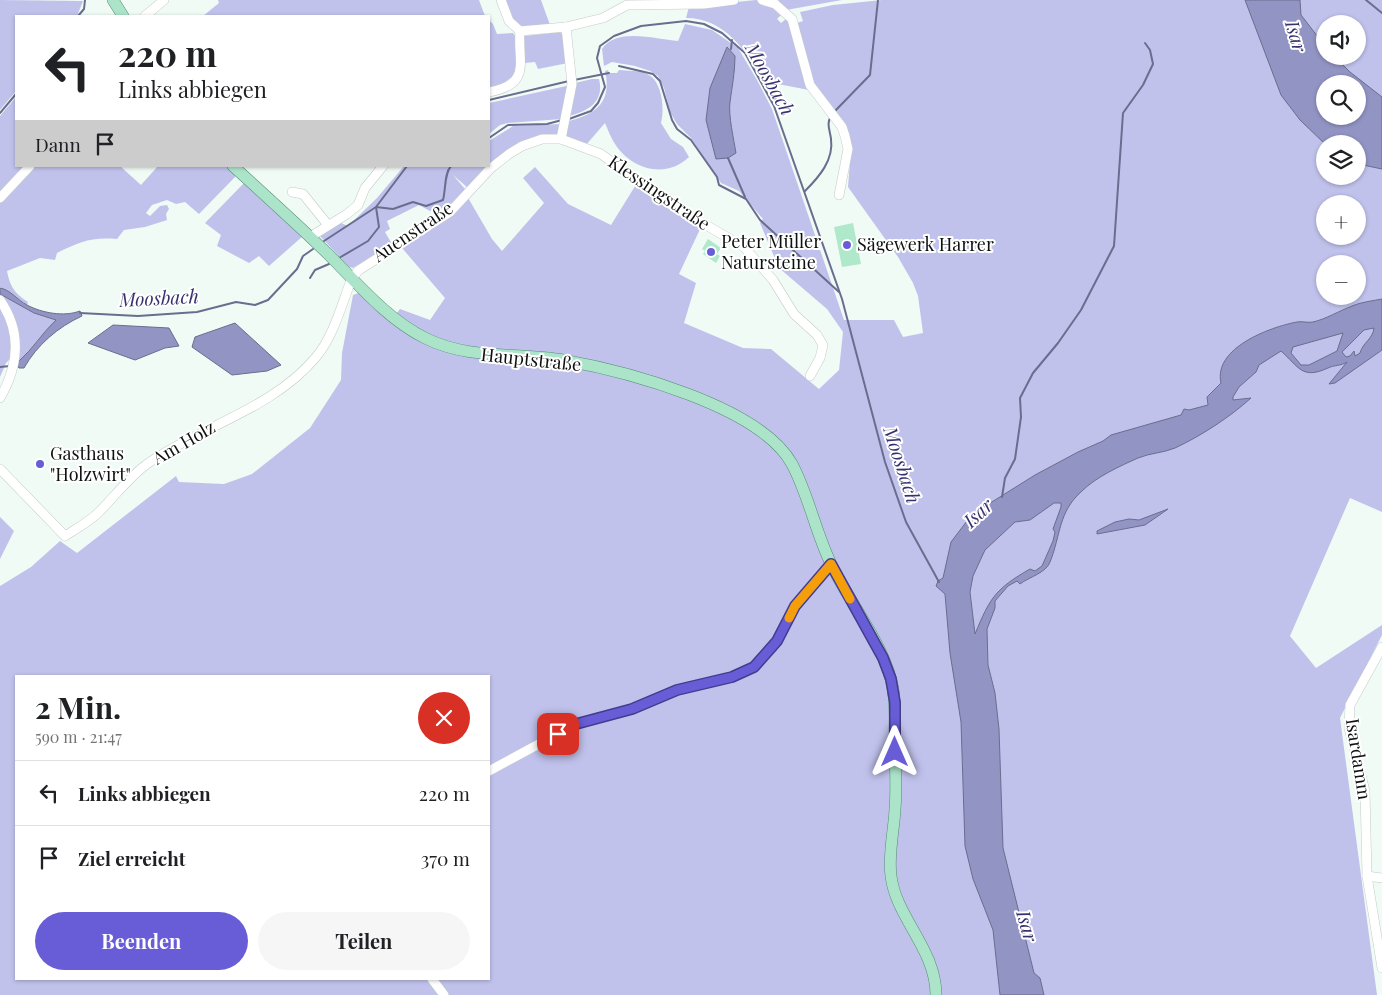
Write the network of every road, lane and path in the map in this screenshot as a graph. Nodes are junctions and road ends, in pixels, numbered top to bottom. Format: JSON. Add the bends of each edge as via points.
{"nodes":[{"id":1,"x":113,"y":0,"type":"edge"},
{"id":2,"x":164,"y":0,"type":"edge"},
{"id":3,"x":501,"y":0,"type":"edge"},
{"id":4,"x":734,"y":0,"type":"edge"},
{"id":5,"x":762,"y":0,"type":"edge"},
{"id":6,"x":122,"y":15,"type":"edge"},
{"id":7,"x":146,"y":15,"type":"edge"},
{"id":8,"x":566,"y":27,"type":"junction"},
{"id":9,"x":520,"y":32,"type":"junction"},
{"id":10,"x":490,"y":92,"type":"edge"},
{"id":11,"x":561,"y":139,"type":"junction"},
{"id":12,"x":29,"y":167,"type":"edge"},
{"id":13,"x":235,"y":167,"type":"edge"},
{"id":14,"x":382,"y":167,"type":"edge"},
{"id":15,"x":292,"y":192,"type":"dead end"},
{"id":16,"x":839,"y":195,"type":"dead end"},
{"id":17,"x":0,"y":198,"type":"edge"},
{"id":18,"x":328,"y":225,"type":"junction"},
{"id":19,"x":310,"y":237,"type":"junction"},
{"id":20,"x":352,"y":278,"type":"junction"},
{"id":21,"x":0,"y":300,"type":"edge"},
{"id":22,"x":810,"y":376,"type":"dead end"},
{"id":23,"x":0,"y":398,"type":"edge"},
{"id":24,"x":0,"y":469,"type":"edge"},
{"id":25,"x":831,"y":564,"type":"junction"},
{"id":26,"x":1382,"y":647,"type":"edge"},
{"id":27,"x":490,"y":770,"type":"edge"},
{"id":28,"x":1367,"y":876,"type":"junction"},
{"id":29,"x":1382,"y":878,"type":"edge"},
{"id":30,"x":1382,"y":968,"type":"edge"},
{"id":31,"x":433,"y":980,"type":"edge"},
{"id":32,"x":444,"y":995,"type":"edge"},
{"id":33,"x":936,"y":995,"type":"edge"}],
"edges":[{"from":1,"to":6,"type":"main road"},
{"from":2,"to":7,"type":"street"},
{"from":3,"to":9,"type":"street","via":[[509,21]]},
{"from":4,"to":8,"type":"street","via":[[704,4],[627,5],[603,18]]},
{"from":5,"to":16,"type":"street","via":[[775,4],[792,19],[810,85],[842,127],[848,149]]},
{"from":8,"to":9,"type":"street"},
{"from":8,"to":11,"type":"street","via":[[572,81]]},
{"from":9,"to":10,"type":"street","via":[[520,71],[512,83]]},
{"from":11,"to":20,"type":"street","name":"Auenstraße","via":[[542,139],[509,154],[491,168],[450,212],[369,262]]},
{"from":11,"to":22,"type":"street","name":"Klessingstraße","via":[[601,154],[666,202],[744,247],[773,280],[794,314],[823,345]]},
{"from":12,"to":17,"type":"street"},
{"from":13,"to":19,"type":"main road","name":"Hauptstraße"},
{"from":14,"to":18,"type":"street","via":[[365,188],[358,205]]},
{"from":15,"to":18,"type":"street","via":[[303,194]]},
{"from":18,"to":19,"type":"street"},
{"from":19,"to":20,"type":"main road","name":"Hauptstraße"},
{"from":20,"to":24,"type":"street","name":"Am Holz","via":[[327,340],[300,375],[274,394],[184,440],[148,464],[126,481],[94,517],[65,536]]},
{"from":20,"to":25,"type":"main road","name":"Hauptstraße","via":[[404,324],[423,337],[451,349],[598,367],[697,397],[749,422],[774,439],[792,464]]},
{"from":21,"to":23,"type":"street","via":[[13,323],[16,345],[9,382]]},
{"from":25,"to":27,"type":"street","via":[[795,606],[777,641],[754,667],[732,677],[677,690],[632,709],[576,724]]},
{"from":25,"to":33,"type":"main road","name":"Hauptstraße","via":[[883,658],[891,679],[895,703],[895,807],[891,876],[895,893],[929,959]]},
{"from":26,"to":28,"type":"street","name":"Isardamm","via":[[1350,705],[1349,728],[1365,791]]},
{"from":28,"to":29,"type":"street"},
{"from":28,"to":30,"type":"street","name":"Isardamm"},
{"from":31,"to":32,"type":"street"}]}
